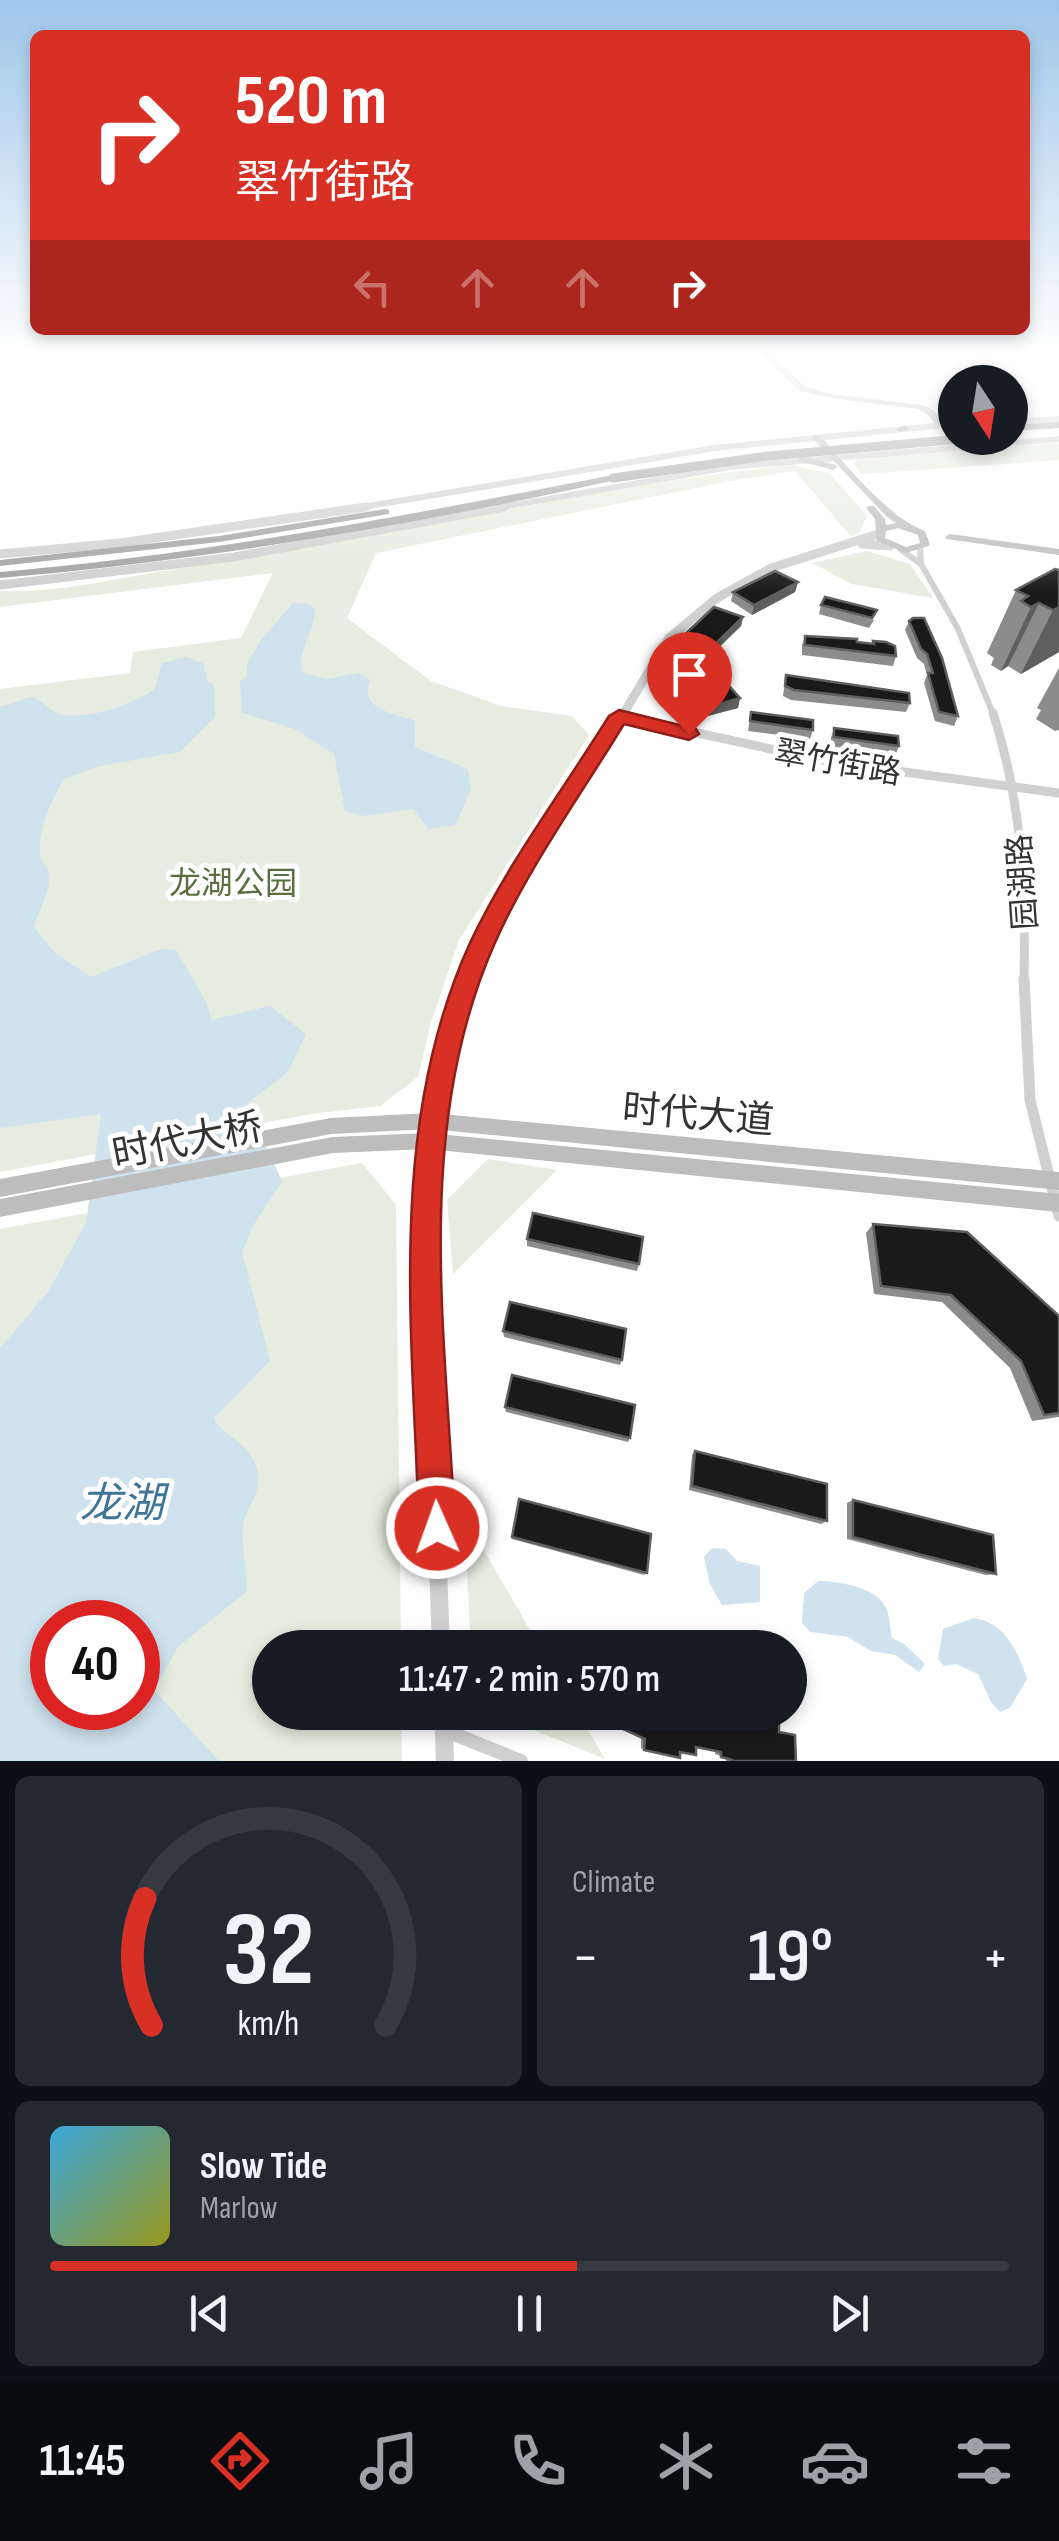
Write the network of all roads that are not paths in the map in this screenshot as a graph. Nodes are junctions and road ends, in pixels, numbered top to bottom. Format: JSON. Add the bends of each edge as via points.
{"nodes":[{"id":1,"x":900,"y":429,"type":"edge"},
{"id":2,"x":902,"y":429,"type":"edge"},
{"id":3,"x":1058,"y":429,"type":"edge"},
{"id":4,"x":938,"y":430,"type":"edge"},
{"id":5,"x":811,"y":437,"type":"junction"},
{"id":6,"x":938,"y":441,"type":"edge"},
{"id":7,"x":706,"y":448,"type":"junction"},
{"id":8,"x":922,"y":448,"type":"junction"},
{"id":9,"x":862,"y":452,"type":"junction"},
{"id":10,"x":828,"y":456,"type":"junction"},
{"id":11,"x":802,"y":459,"type":"junction"},
{"id":12,"x":833,"y":467,"type":"junction"},
{"id":13,"x":722,"y":468,"type":"junction"},
{"id":14,"x":845,"y":468,"type":"junction"},
{"id":15,"x":609,"y":474,"type":"junction"},
{"id":16,"x":451,"y":492,"type":"junction"},
{"id":17,"x":443,"y":520,"type":"junction"},
{"id":18,"x":344,"y":525,"type":"junction"},
{"id":19,"x":914,"y":529,"type":"junction"},
{"id":20,"x":880,"y":531,"type":"junction"},
{"id":21,"x":950,"y":537,"type":"junction"},
{"id":22,"x":852,"y":544,"type":"junction"},
{"id":23,"x":923,"y":546,"type":"junction"},
{"id":24,"x":895,"y":548,"type":"junction"},
{"id":25,"x":1059,"y":552,"type":"edge"},
{"id":26,"x":0,"y":554,"type":"edge"},
{"id":27,"x":0,"y":563,"type":"edge"},
{"id":28,"x":921,"y":564,"type":"junction"},
{"id":29,"x":0,"y":575,"type":"edge"},
{"id":30,"x":0,"y":585,"type":"edge"},
{"id":31,"x":619,"y":716,"type":"junction"},
{"id":32,"x":1013,"y":788,"type":"junction"},
{"id":33,"x":1059,"y":793,"type":"edge"},
{"id":34,"x":431,"y":1122,"type":"junction"},
{"id":35,"x":332,"y":1135,"type":"junction"},
{"id":36,"x":428,"y":1141,"type":"junction"},
{"id":37,"x":1053,"y":1181,"type":"edge"},
{"id":38,"x":0,"y":1188,"type":"edge"},
{"id":39,"x":1058,"y":1207,"type":"edge"},
{"id":40,"x":0,"y":1208,"type":"edge"},
{"id":41,"x":440,"y":1630,"type":"edge"},
{"id":42,"x":444,"y":1730,"type":"edge"},
{"id":43,"x":460,"y":1730,"type":"edge"},
{"id":44,"x":445,"y":1761,"type":"edge"},
{"id":45,"x":521,"y":1761,"type":"edge"}],
"edges":[{"from":1,"to":5,"type":"street"},
{"from":2,"to":8,"type":"street","via":[[893,434],[896,440]]},
{"from":3,"to":8,"type":"street"},
{"from":4,"to":15,"type":"highway","bridge":true},
{"from":5,"to":7,"type":"street"},
{"from":5,"to":10,"type":"main road"},
{"from":6,"to":15,"type":"highway","bridge":true},
{"from":7,"to":13,"type":"street","via":[[735,456],[736,462]]},
{"from":7,"to":16,"type":"street"},
{"from":8,"to":9,"type":"street"},
{"from":9,"to":10,"type":"street"},
{"from":9,"to":14,"type":"main road","via":[[848,458]]},
{"from":10,"to":11,"type":"street"},
{"from":10,"to":12,"type":"main road"},
{"from":10,"to":14,"type":"main road"},
{"from":11,"to":12,"type":"main road"},
{"from":11,"to":13,"type":"street"},
{"from":12,"to":20,"type":"main road","via":[[878,516]]},
{"from":13,"to":17,"type":"street"},
{"from":14,"to":19,"type":"main road","via":[[889,514]]},
{"from":15,"to":18,"type":"highway"},
{"from":16,"to":18,"type":"street"},
{"from":16,"to":26,"type":"street","via":[[218,531]]},
{"from":17,"to":18,"type":"street"},
{"from":17,"to":30,"type":"street","via":[[224,559]]},
{"from":18,"to":27,"type":"highway"},
{"from":18,"to":29,"type":"highway","via":[[118,564]]},
{"from":19,"to":20,"type":"main road"},
{"from":19,"to":21,"type":"main road"},
{"from":19,"to":23,"type":"main road"},
{"from":20,"to":22,"type":"street"},
{"from":20,"to":24,"type":"main road"},
{"from":21,"to":23,"type":"main road"},
{"from":21,"to":25,"type":"main road"},
{"from":22,"to":24,"type":"street"},
{"from":22,"to":31,"type":"street","via":[[766,570],[704,606],[669,638]]},
{"from":23,"to":24,"type":"main road"},
{"from":23,"to":28,"type":"street"},
{"from":24,"to":28,"type":"street"},
{"from":28,"to":32,"type":"street","name":"园湖路","via":[[985,690]]},
{"from":31,"to":32,"type":"street","name":"翠竹街路","via":[[831,762]]},
{"from":31,"to":34,"type":"street","via":[[482,944],[443,1056]]},
{"from":32,"to":33,"type":"street","name":"翠竹街路"},
{"from":32,"to":37,"type":"street","name":"园湖路","via":[[1022,846],[1024,1033],[1030,1090]]},
{"from":34,"to":35,"type":"main road","name":"时代大道"},
{"from":34,"to":36,"type":"street"},
{"from":34,"to":37,"type":"main road","name":"时代大道"},
{"from":35,"to":36,"type":"main road","name":"时代大道"},
{"from":35,"to":38,"type":"main road","name":"时代大桥"},
{"from":35,"to":40,"type":"main road","name":"时代大桥"},
{"from":36,"to":39,"type":"main road","name":"时代大道"},
{"from":36,"to":41,"type":"street"},
{"from":37,"to":39,"type":"street","name":"园湖路"},
{"from":42,"to":44,"type":"street"},
{"from":43,"to":45,"type":"street"}]}
